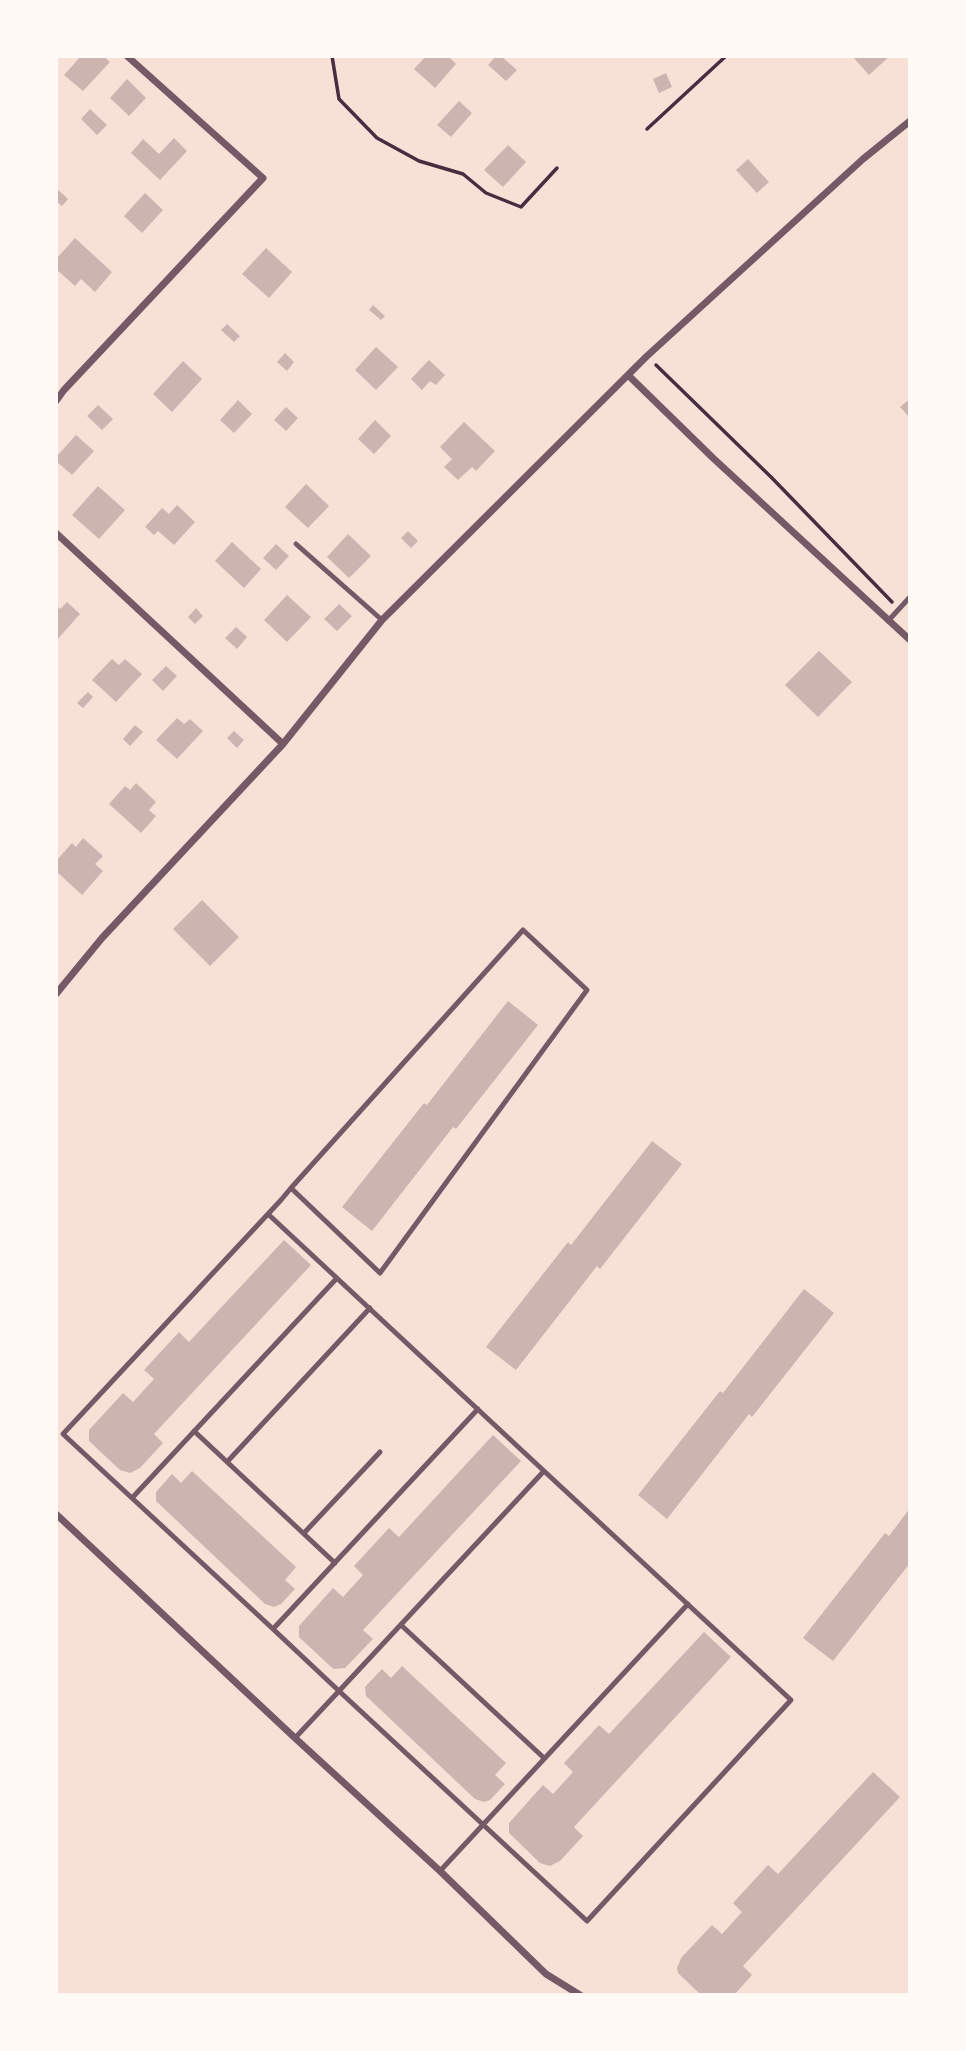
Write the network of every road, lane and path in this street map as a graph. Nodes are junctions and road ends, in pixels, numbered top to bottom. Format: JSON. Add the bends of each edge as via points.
{"nodes":[{"id":1,"x":127,"y":56,"type":"edge"},
{"id":2,"x":332,"y":56,"type":"edge"},
{"id":3,"x":726,"y":56,"type":"edge"},
{"id":4,"x":910,"y":121,"type":"edge"},
{"id":5,"x":647,"y":129,"type":"dead end"},
{"id":6,"x":557,"y":168,"type":"dead end"},
{"id":7,"x":646,"y":356,"type":"junction"},
{"id":8,"x":628,"y":375,"type":"junction"},
{"id":9,"x":56,"y":401,"type":"edge"},
{"id":10,"x":56,"y":534,"type":"edge"},
{"id":11,"x":296,"y":544,"type":"dead end"},
{"id":12,"x":910,"y":597,"type":"edge"},
{"id":13,"x":899,"y":611,"type":"junction"},
{"id":14,"x":382,"y":620,"type":"junction"},
{"id":15,"x":888,"y":621,"type":"junction"},
{"id":16,"x":910,"y":640,"type":"edge"},
{"id":17,"x":283,"y":744,"type":"junction"},
{"id":18,"x":56,"y":994,"type":"edge"},
{"id":19,"x":291,"y":1188,"type":"junction"},
{"id":20,"x":268,"y":1214,"type":"junction"},
{"id":21,"x":337,"y":1278,"type":"junction"},
{"id":22,"x":370,"y":1308,"type":"junction"},
{"id":23,"x":478,"y":1409,"type":"junction"},
{"id":24,"x":194,"y":1431,"type":"junction"},
{"id":25,"x":380,"y":1452,"type":"dead end"},
{"id":26,"x":227,"y":1462,"type":"junction"},
{"id":27,"x":544,"y":1471,"type":"junction"},
{"id":28,"x":132,"y":1498,"type":"junction"},
{"id":29,"x":56,"y":1514,"type":"edge"},
{"id":30,"x":304,"y":1533,"type":"junction"},
{"id":31,"x":335,"y":1563,"type":"junction"},
{"id":32,"x":688,"y":1604,"type":"junction"},
{"id":33,"x":401,"y":1625,"type":"junction"},
{"id":34,"x":273,"y":1629,"type":"junction"},
{"id":35,"x":339,"y":1691,"type":"junction"},
{"id":36,"x":295,"y":1738,"type":"junction"},
{"id":37,"x":544,"y":1758,"type":"junction"},
{"id":38,"x":483,"y":1824,"type":"junction"},
{"id":39,"x":440,"y":1871,"type":"junction"},
{"id":40,"x":580,"y":1995,"type":"edge"}],
"edges":[{"from":1,"to":9,"type":"street","via":[[263,178]]},
{"from":2,"to":6,"type":"path","via":[[339,99],[377,138],[419,161],[463,174],[486,193],[521,207]]},
{"from":3,"to":5,"type":"path"},
{"from":4,"to":7,"type":"street"},
{"from":7,"to":8,"type":"street"},
{"from":7,"to":13,"type":"path","via":[[772,478]]},
{"from":8,"to":14,"type":"street"},
{"from":8,"to":15,"type":"street"},
{"from":10,"to":17,"type":"street"},
{"from":11,"to":14,"type":"lane"},
{"from":12,"to":13,"type":"lane"},
{"from":13,"to":15,"type":"lane"},
{"from":14,"to":17,"type":"street"},
{"from":15,"to":16,"type":"street"},
{"from":17,"to":18,"type":"street","via":[[102,938]]},
{"from":19,"to":19,"type":"lane","via":[[523,930],[587,990],[380,1273]]},
{"from":19,"to":20,"type":"lane"},
{"from":20,"to":21,"type":"lane"},
{"from":20,"to":28,"type":"lane","via":[[63,1434]]},
{"from":21,"to":22,"type":"lane"},
{"from":21,"to":24,"type":"lane"},
{"from":22,"to":23,"type":"lane"},
{"from":22,"to":26,"type":"lane"},
{"from":23,"to":27,"type":"lane"},
{"from":23,"to":31,"type":"lane"},
{"from":24,"to":26,"type":"lane"},
{"from":24,"to":28,"type":"lane"},
{"from":25,"to":30,"type":"lane"},
{"from":26,"to":30,"type":"lane"},
{"from":27,"to":32,"type":"lane"},
{"from":27,"to":33,"type":"lane"},
{"from":28,"to":34,"type":"lane"},
{"from":29,"to":36,"type":"street"},
{"from":30,"to":31,"type":"lane"},
{"from":31,"to":34,"type":"lane"},
{"from":32,"to":37,"type":"lane"},
{"from":32,"to":38,"type":"lane","via":[[792,1700],[587,1921]]},
{"from":33,"to":35,"type":"lane"},
{"from":33,"to":37,"type":"lane"},
{"from":34,"to":35,"type":"lane"},
{"from":35,"to":36,"type":"lane"},
{"from":35,"to":38,"type":"lane"},
{"from":36,"to":39,"type":"street"},
{"from":37,"to":38,"type":"lane"},
{"from":38,"to":39,"type":"lane"},
{"from":39,"to":40,"type":"street","via":[[546,1973]]}]}
